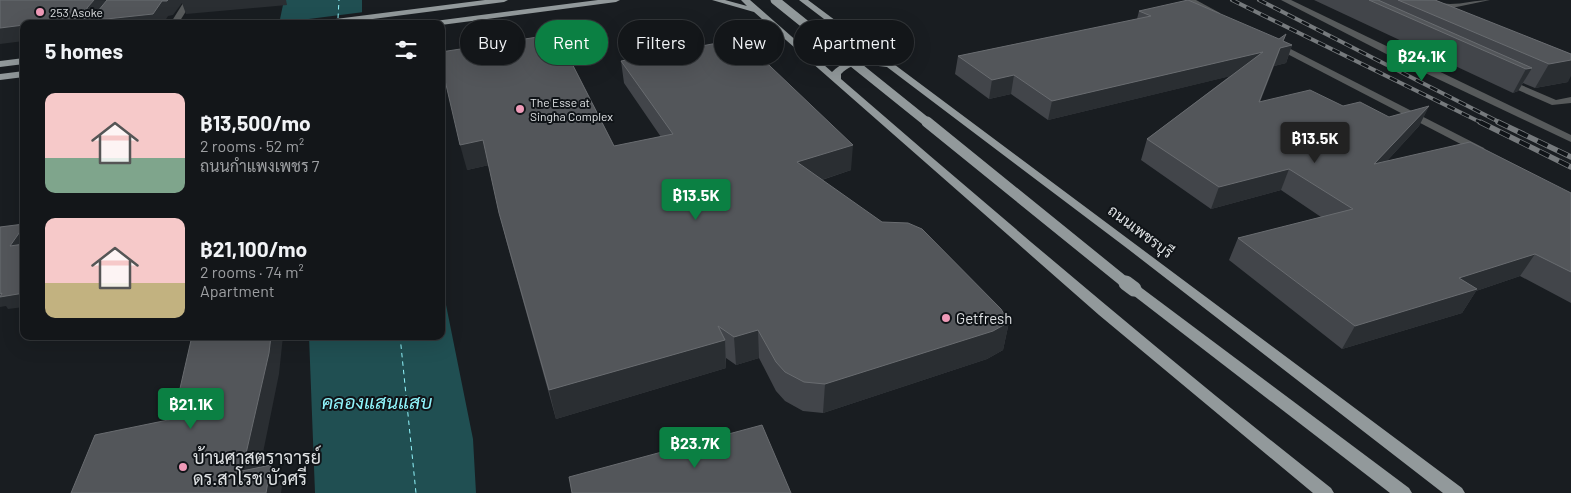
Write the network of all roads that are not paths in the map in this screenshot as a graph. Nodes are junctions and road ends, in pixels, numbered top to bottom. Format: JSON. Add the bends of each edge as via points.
{"nodes":[{"id":1,"x":189,"y":0,"type":"edge"},
{"id":2,"x":504,"y":0,"type":"edge"},
{"id":3,"x":616,"y":0,"type":"edge"},
{"id":4,"x":716,"y":0,"type":"edge"},
{"id":5,"x":745,"y":0,"type":"edge"},
{"id":6,"x":775,"y":0,"type":"edge"},
{"id":7,"x":1190,"y":0,"type":"edge"},
{"id":8,"x":1285,"y":0,"type":"edge"},
{"id":9,"x":1430,"y":0,"type":"edge"},
{"id":10,"x":1486,"y":0,"type":"edge"},
{"id":11,"x":805,"y":1,"type":"edge"},
{"id":12,"x":758,"y":12,"type":"junction"},
{"id":13,"x":1227,"y":19,"type":"edge"},
{"id":14,"x":176,"y":20,"type":"edge"},
{"id":15,"x":344,"y":20,"type":"edge"},
{"id":16,"x":445,"y":22,"type":"edge"},
{"id":17,"x":1262,"y":37,"type":"edge"},
{"id":18,"x":20,"y":62,"type":"edge"},
{"id":19,"x":0,"y":64,"type":"edge"},
{"id":20,"x":891,"y":66,"type":"junction"},
{"id":21,"x":1492,"y":74,"type":"edge"},
{"id":22,"x":20,"y":75,"type":"edge"},
{"id":23,"x":0,"y":78,"type":"edge"},
{"id":24,"x":836,"y":79,"type":"junction"},
{"id":25,"x":1571,"y":100,"type":"edge"},
{"id":26,"x":1571,"y":139,"type":"edge"},
{"id":27,"x":1491,"y":156,"type":"edge"},
{"id":28,"x":1325,"y":493,"type":"edge"},
{"id":29,"x":1403,"y":493,"type":"edge"},
{"id":30,"x":1456,"y":493,"type":"edge"}],
"edges":[{"from":1,"to":14,"type":"street"},
{"from":2,"to":15,"type":"main road"},
{"from":3,"to":16,"type":"main road"},
{"from":4,"to":12,"type":"main road"},
{"from":5,"to":12,"type":"main road"},
{"from":6,"to":29,"type":"main road","bridge":true,"via":[[1134,290]]},
{"from":7,"to":13,"type":"street"},
{"from":8,"to":26,"type":"street"},
{"from":9,"to":10,"type":"street","via":[[1447,7]]},
{"from":11,"to":20,"type":"main road","name":"ถนนเพชรบุรี"},
{"from":12,"to":24,"type":"main road"},
{"from":17,"to":27,"type":"street"},
{"from":18,"to":19,"type":"main road"},
{"from":20,"to":24,"type":"main road","via":[[852,63],[839,68]]},
{"from":20,"to":30,"type":"main road","name":"ถนนเพชรบุรี"},
{"from":21,"to":25,"type":"street","via":[[1555,103]]},
{"from":22,"to":23,"type":"main road"},
{"from":24,"to":28,"type":"main road","via":[[996,220],[1243,429]]}]}
